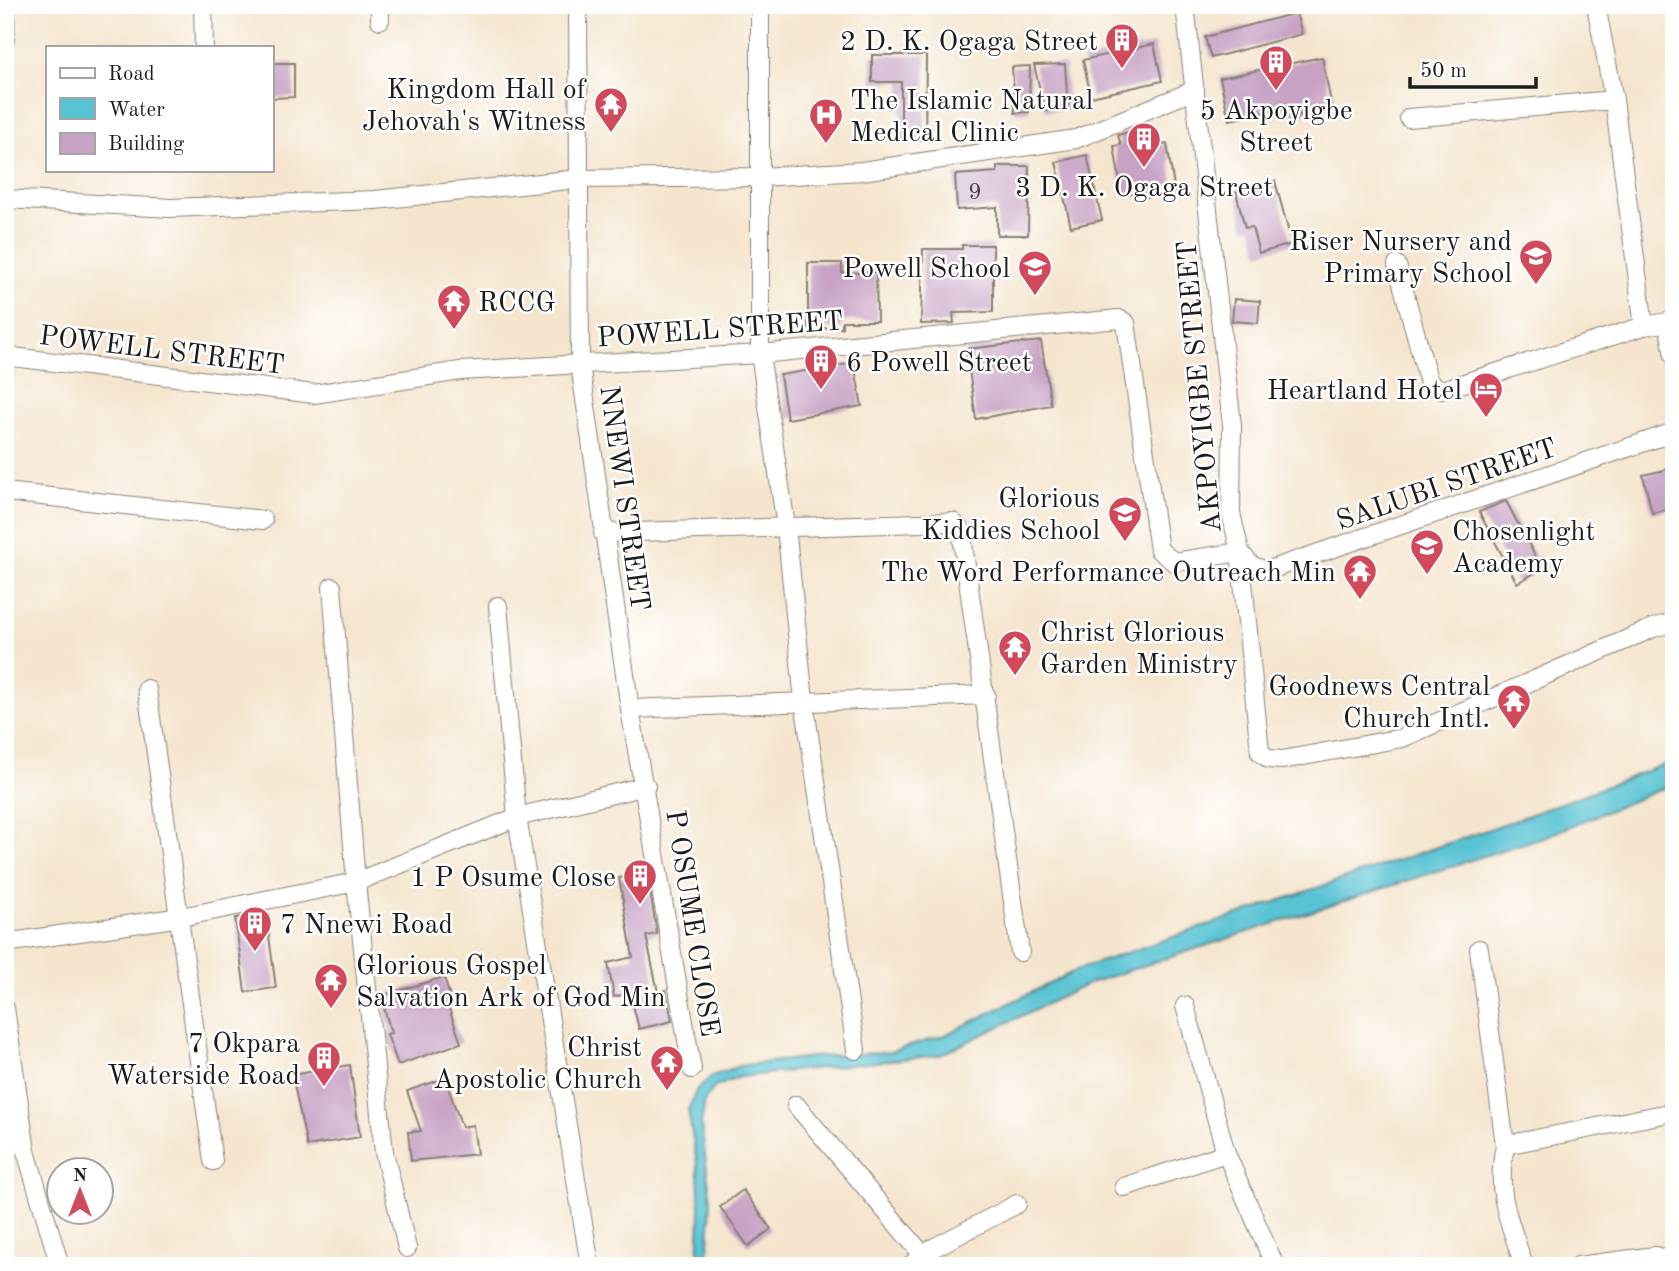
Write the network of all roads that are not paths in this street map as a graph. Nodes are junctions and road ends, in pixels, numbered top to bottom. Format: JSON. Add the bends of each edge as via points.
{"nodes":[{"id":1,"x":6,"y":5,"type":"edge"},
{"id":2,"x":204,"y":5,"type":"edge"},
{"id":3,"x":578,"y":5,"type":"edge"},
{"id":4,"x":760,"y":5,"type":"edge"},
{"id":5,"x":1185,"y":5,"type":"edge"},
{"id":6,"x":1596,"y":5,"type":"edge"},
{"id":7,"x":5,"y":39,"type":"edge"},
{"id":8,"x":204,"y":46,"type":"edge"},
{"id":9,"x":1195,"y":90,"type":"junction"},
{"id":10,"x":1615,"y":100,"type":"junction"},
{"id":11,"x":1409,"y":118,"type":"dead end"},
{"id":12,"x":760,"y":177,"type":"junction"},
{"id":13,"x":579,"y":179,"type":"junction"},
{"id":14,"x":5,"y":199,"type":"edge"},
{"id":15,"x":1397,"y":265,"type":"dead end"},
{"id":16,"x":1671,"y":321,"type":"edge"},
{"id":17,"x":1644,"y":326,"type":"junction"},
{"id":18,"x":760,"y":354,"type":"junction"},
{"id":19,"x":5,"y":356,"type":"edge"},
{"id":20,"x":1674,"y":356,"type":"edge"},
{"id":21,"x":580,"y":365,"type":"junction"},
{"id":22,"x":1674,"y":432,"type":"edge"},
{"id":23,"x":5,"y":492,"type":"edge"},
{"id":24,"x":263,"y":520,"type":"dead end"},
{"id":25,"x":786,"y":526,"type":"junction"},
{"id":26,"x":603,"y":533,"type":"junction"},
{"id":27,"x":1240,"y":552,"type":"junction"},
{"id":28,"x":332,"y":587,"type":"dead end"},
{"id":29,"x":498,"y":606,"type":"dead end"},
{"id":30,"x":1674,"y":622,"type":"edge"},
{"id":31,"x":147,"y":689,"type":"dead end"},
{"id":32,"x":986,"y":695,"type":"junction"},
{"id":33,"x":804,"y":701,"type":"junction"},
{"id":34,"x":630,"y":709,"type":"junction"},
{"id":35,"x":646,"y":786,"type":"junction"},
{"id":36,"x":517,"y":817,"type":"junction"},
{"id":37,"x":356,"y":882,"type":"junction"},
{"id":38,"x":181,"y":917,"type":"junction"},
{"id":39,"x":5,"y":943,"type":"edge"},
{"id":40,"x":1479,"y":949,"type":"dead end"},
{"id":41,"x":1020,"y":951,"type":"dead end"},
{"id":42,"x":1185,"y":1006,"type":"dead end"},
{"id":43,"x":5,"y":1008,"type":"edge"},
{"id":44,"x":1674,"y":1025,"type":"edge"},
{"id":45,"x":1674,"y":1039,"type":"edge"},
{"id":46,"x":856,"y":1051,"type":"dead end"},
{"id":47,"x":692,"y":1069,"type":"dead end"},
{"id":48,"x":796,"y":1105,"type":"dead end"},
{"id":49,"x":1674,"y":1112,"type":"edge"},
{"id":50,"x":1505,"y":1145,"type":"junction"},
{"id":51,"x":1226,"y":1153,"type":"junction"},
{"id":52,"x":213,"y":1161,"type":"dead end"},
{"id":53,"x":1124,"y":1187,"type":"dead end"},
{"id":54,"x":1017,"y":1204,"type":"dead end"},
{"id":55,"x":407,"y":1248,"type":"dead end"},
{"id":56,"x":917,"y":1260,"type":"edge"},
{"id":57,"x":1674,"y":1263,"type":"edge"},
{"id":58,"x":60,"y":1266,"type":"edge"},
{"id":59,"x":590,"y":1266,"type":"edge"},
{"id":60,"x":1275,"y":1266,"type":"edge"},
{"id":61,"x":1524,"y":1266,"type":"edge"},
{"id":62,"x":1578,"y":1266,"type":"edge"}],
"edges":[{"from":1,"to":7,"type":"street"},
{"from":2,"to":8,"type":"street"},
{"from":3,"to":13,"type":"street","name":"NNEWI STREET"},
{"from":4,"to":12,"type":"street"},
{"from":5,"to":9,"type":"street","name":"AKPOYIGBE STREET"},
{"from":6,"to":10,"type":"street"},
{"from":9,"to":12,"type":"street","via":[[1076,139],[862,171]]},
{"from":9,"to":27,"type":"street","name":"AKPOYIGBE STREET","via":[[1233,425],[1231,513]]},
{"from":10,"to":11,"type":"street"},
{"from":10,"to":17,"type":"street"},
{"from":12,"to":13,"type":"street"},
{"from":12,"to":18,"type":"street"},
{"from":13,"to":14,"type":"street","via":[[375,200],[171,208]]},
{"from":13,"to":21,"type":"street","name":"NNEWI STREET"},
{"from":15,"to":17,"type":"street","via":[[1429,383],[1443,390]]},
{"from":16,"to":17,"type":"street"},
{"from":16,"to":20,"type":"street"},
{"from":18,"to":21,"type":"street","name":"POWELL STREET"},
{"from":18,"to":25,"type":"street"},
{"from":18,"to":27,"type":"street","name":"POWELL STREET","via":[[1119,318],[1126,323],[1159,550],[1174,562]]},
{"from":19,"to":21,"type":"street","name":"POWELL STREET","via":[[314,394],[460,371]]},
{"from":21,"to":26,"type":"street","name":"NNEWI STREET"},
{"from":22,"to":27,"type":"street","name":"SALUBI STREET","via":[[1266,571],[1251,565]]},
{"from":23,"to":24,"type":"street"},
{"from":25,"to":26,"type":"street"},
{"from":25,"to":32,"type":"street","via":[[953,522],[961,530]]},
{"from":25,"to":33,"type":"street"},
{"from":26,"to":34,"type":"street","name":"NNEWI STREET"},
{"from":27,"to":30,"type":"street","name":"AKPOYIGBE STREET","via":[[1260,752],[1269,759],[1402,738]]},
{"from":28,"to":37,"type":"street"},
{"from":29,"to":36,"type":"street"},
{"from":31,"to":38,"type":"street"},
{"from":32,"to":33,"type":"street"},
{"from":32,"to":41,"type":"street"},
{"from":33,"to":34,"type":"street"},
{"from":33,"to":46,"type":"street"},
{"from":34,"to":35,"type":"street","name":"NNEWI STREET"},
{"from":35,"to":36,"type":"street"},
{"from":35,"to":47,"type":"street","name":"P OSUME CLOSE"},
{"from":36,"to":37,"type":"street"},
{"from":36,"to":59,"type":"street"},
{"from":37,"to":38,"type":"street"},
{"from":37,"to":55,"type":"street","via":[[384,1152]]},
{"from":38,"to":39,"type":"street"},
{"from":38,"to":52,"type":"street"},
{"from":40,"to":50,"type":"street"},
{"from":42,"to":51,"type":"street"},
{"from":43,"to":58,"type":"street","via":[[26,1151]]},
{"from":44,"to":45,"type":"street"},
{"from":48,"to":56,"type":"street"},
{"from":49,"to":50,"type":"street"},
{"from":50,"to":61,"type":"street","via":[[1499,1175]]},
{"from":51,"to":53,"type":"street"},
{"from":51,"to":60,"type":"street"},
{"from":54,"to":56,"type":"street"},
{"from":57,"to":62,"type":"street","via":[[1655,1256]]}]}
